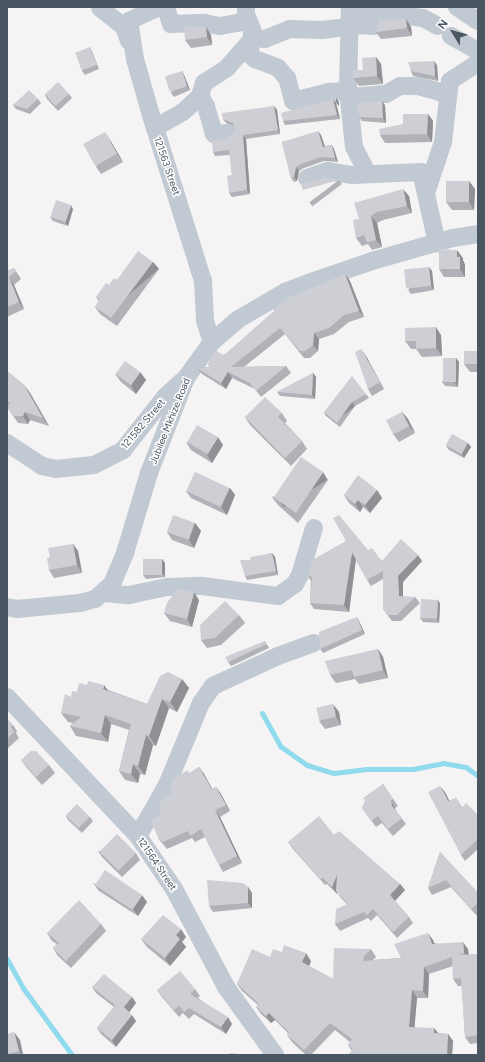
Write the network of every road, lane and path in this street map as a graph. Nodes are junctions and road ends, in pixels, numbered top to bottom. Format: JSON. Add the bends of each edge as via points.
{"nodes":[{"id":1,"x":159,"y":7,"type":"edge"},
{"id":2,"x":166,"y":7,"type":"edge"},
{"id":3,"x":350,"y":7,"type":"edge"},
{"id":4,"x":356,"y":7,"type":"edge"},
{"id":5,"x":100,"y":8,"type":"edge"},
{"id":6,"x":378,"y":17,"type":"edge"},
{"id":7,"x":250,"y":26,"type":"edge"},
{"id":8,"x":351,"y":27,"type":"junction"},
{"id":9,"x":478,"y":51,"type":"edge"},
{"id":10,"x":135,"y":59,"type":"junction"},
{"id":11,"x":478,"y":63,"type":"edge"},
{"id":12,"x":349,"y":94,"type":"junction"},
{"id":13,"x":200,"y":96,"type":"junction"},
{"id":14,"x":448,"y":97,"type":"junction"},
{"id":15,"x":155,"y":128,"type":"junction"},
{"id":16,"x":227,"y":133,"type":"dead end"},
{"id":17,"x":368,"y":174,"type":"junction"},
{"id":18,"x":307,"y":178,"type":"dead end"},
{"id":19,"x":426,"y":190,"type":"junction"},
{"id":20,"x":478,"y":234,"type":"edge"},
{"id":21,"x":437,"y":243,"type":"junction"},
{"id":22,"x":212,"y":342,"type":"junction"},
{"id":23,"x":186,"y":378,"type":"junction"},
{"id":24,"x":7,"y":443,"type":"edge"},
{"id":25,"x":314,"y":528,"type":"dead end"},
{"id":26,"x":104,"y":593,"type":"junction"},
{"id":27,"x":7,"y":607,"type":"edge"},
{"id":28,"x":314,"y":643,"type":"dead end"},
{"id":29,"x":7,"y":697,"type":"edge"},
{"id":30,"x":138,"y":836,"type":"junction"},
{"id":31,"x":275,"y":1055,"type":"edge"}],
"edges":[{"from":1,"to":10,"type":"street","name":"121563 Street","via":[[129,21]]},
{"from":2,"to":7,"type":"street","via":[[171,24],[204,22],[220,26]]},
{"from":3,"to":8,"type":"street"},
{"from":4,"to":6,"type":"street"},
{"from":5,"to":10,"type":"street","via":[[124,27]]},
{"from":6,"to":8,"type":"street"},
{"from":6,"to":9,"type":"street","via":[[402,15],[423,18]]},
{"from":7,"to":8,"type":"street","via":[[266,39],[290,29]]},
{"from":7,"to":12,"type":"street","via":[[250,54],[287,78],[293,101],[328,92]]},
{"from":7,"to":13,"type":"street","via":[[227,68],[204,84]]},
{"from":8,"to":12,"type":"street"},
{"from":10,"to":15,"type":"street","name":"121563 Street"},
{"from":11,"to":14,"type":"street","via":[[450,81]]},
{"from":12,"to":14,"type":"street","via":[[386,94],[400,86],[418,86]]},
{"from":12,"to":17,"type":"street","via":[[354,147]]},
{"from":13,"to":15,"type":"street","via":[[183,112]]},
{"from":13,"to":16,"type":"street","via":[[206,106],[214,134]]},
{"from":14,"to":19,"type":"street","via":[[443,142]]},
{"from":15,"to":22,"type":"street","name":"121563 Street","via":[[203,281],[205,321]]},
{"from":17,"to":18,"type":"street","via":[[353,175],[327,171]]},
{"from":17,"to":19,"type":"street","via":[[421,172]]},
{"from":19,"to":21,"type":"street","via":[[428,211]]},
{"from":20,"to":21,"type":"street","name":"Jubilee Mkhize Road"},
{"from":21,"to":22,"type":"street","name":"Jubilee Mkhize Road","via":[[285,292],[237,320]]},
{"from":22,"to":23,"type":"street","name":"Jubilee Mkhize Road"},
{"from":23,"to":24,"type":"street","name":"121582 Street","via":[[165,397],[123,450],[94,465],[56,469],[42,466]]},
{"from":23,"to":26,"type":"street","name":"Jubilee Mkhize Road","via":[[139,502],[117,576]]},
{"from":25,"to":26,"type":"street","via":[[300,575],[295,584],[278,596],[194,585],[128,595]]},
{"from":26,"to":27,"type":"street","name":"Jubilee Mkhize Road","via":[[80,604],[17,609]]},
{"from":28,"to":30,"type":"street","via":[[278,656],[213,686],[201,703],[167,785]]},
{"from":29,"to":30,"type":"street","name":"121564 Street"},
{"from":30,"to":31,"type":"street","name":"121564 Street","via":[[174,890],[226,987]]}]}
